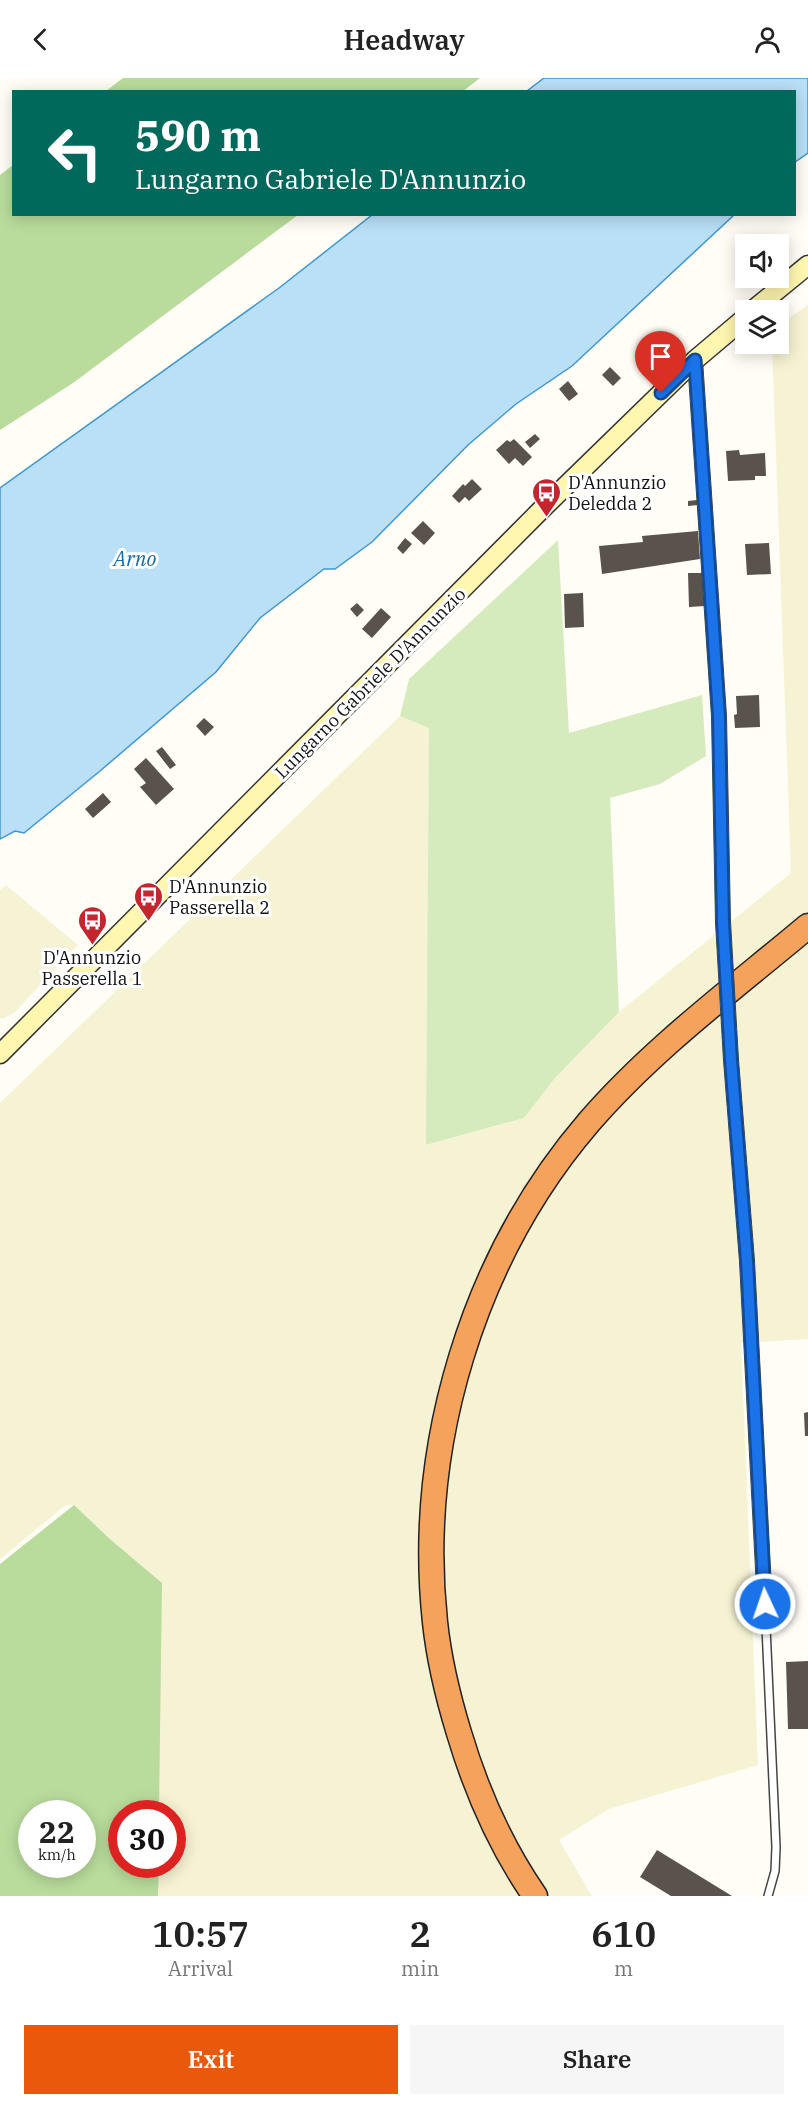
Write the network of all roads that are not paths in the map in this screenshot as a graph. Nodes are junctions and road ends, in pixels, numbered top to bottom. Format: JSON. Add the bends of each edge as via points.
{"nodes":[{"id":1,"x":808,"y":265,"type":"edge"},
{"id":2,"x":765,"y":300,"type":"edge"},
{"id":3,"x":735,"y":326,"type":"edge"},
{"id":4,"x":695,"y":360,"type":"junction"},
{"id":5,"x":808,"y":926,"type":"edge"},
{"id":6,"x":0,"y":1054,"type":"edge"},
{"id":7,"x":766,"y":1627,"type":"joint"},
{"id":8,"x":536,"y":1896,"type":"edge"},
{"id":9,"x":768,"y":1896,"type":"edge"}],
"edges":[{"from":1,"to":2,"type":"main road"},
{"from":3,"to":4,"type":"main road","name":"Lungarno Gabriele D'Annunzio"},
{"from":4,"to":6,"type":"main road","name":"Lungarno Gabriele D'Annunzio"},
{"from":4,"to":7,"type":"street","bridge":true,"via":[[719,716],[723,922],[747,1261]]},
{"from":5,"to":8,"type":"highway","via":[[640,1068],[589,1122],[546,1180],[509,1241],[463,1352],[443,1432],[433,1514],[431,1570],[437,1637],[470,1767],[492,1820]]},
{"from":7,"to":9,"type":"lane","via":[[776,1847]]}]}
